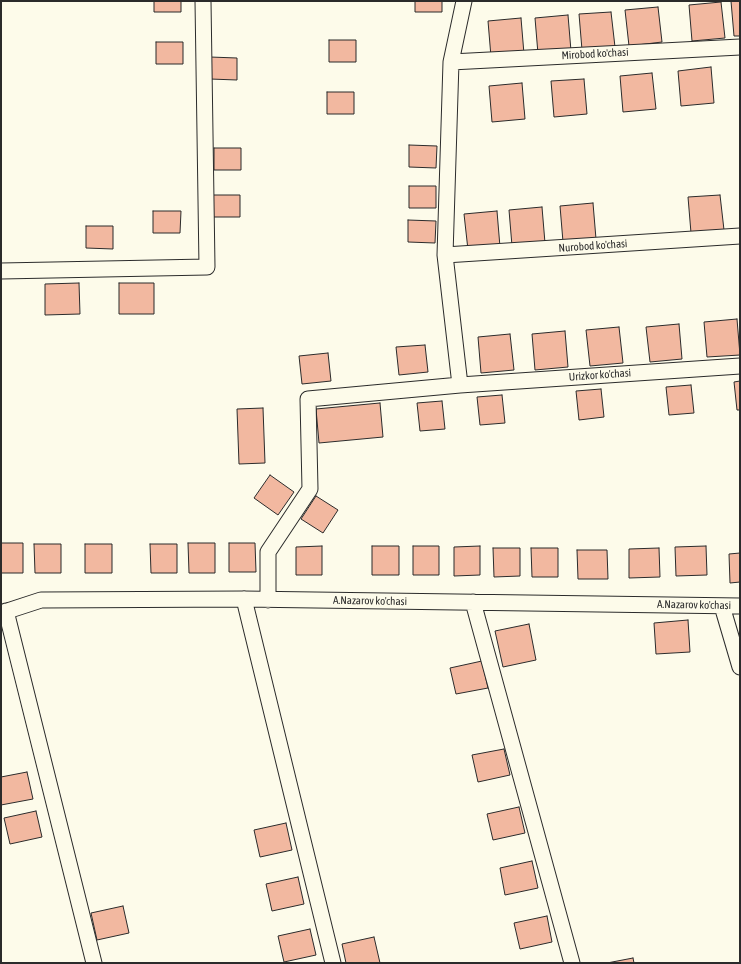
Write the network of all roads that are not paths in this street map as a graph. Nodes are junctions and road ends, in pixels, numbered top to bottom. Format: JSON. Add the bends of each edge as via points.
{"nodes":[{"id":1,"x":203,"y":1,"type":"edge"},
{"id":2,"x":464,"y":1,"type":"edge"},
{"id":3,"x":740,"y":47,"type":"edge"},
{"id":4,"x":451,"y":62,"type":"junction"},
{"id":5,"x":740,"y":236,"type":"edge"},
{"id":6,"x":445,"y":255,"type":"junction"},
{"id":7,"x":1,"y":271,"type":"edge"},
{"id":8,"x":740,"y":366,"type":"edge"},
{"id":9,"x":460,"y":385,"type":"junction"},
{"id":10,"x":244,"y":599,"type":"junction"},
{"id":11,"x":268,"y":600,"type":"junction"},
{"id":12,"x":473,"y":602,"type":"junction"},
{"id":13,"x":722,"y":606,"type":"junction"},
{"id":14,"x":740,"y":606,"type":"edge"},
{"id":15,"x":4,"y":612,"type":"edge"},
{"id":16,"x":740,"y":667,"type":"edge"},
{"id":17,"x":94,"y":963,"type":"edge"},
{"id":18,"x":333,"y":963,"type":"edge"},
{"id":19,"x":572,"y":963,"type":"edge"}],
"edges":[{"from":1,"to":7,"type":"street","via":[[206,267]]},
{"from":2,"to":4,"type":"street"},
{"from":3,"to":4,"type":"street","name":"Mirobod ko'chasi"},
{"from":4,"to":6,"type":"street"},
{"from":5,"to":6,"type":"street","name":"Nurobod ko'chasi"},
{"from":6,"to":9,"type":"street"},
{"from":8,"to":9,"type":"street","name":"Urizkor ko'chasi"},
{"from":9,"to":11,"type":"street","name":"Urizkor ko'chasi","via":[[308,399],[310,489],[268,552]]},
{"from":10,"to":11,"type":"street","name":"A.Nazarov ko'chasi"},
{"from":10,"to":15,"type":"street","name":"A.Nazarov ko'chasi","via":[[41,600]]},
{"from":10,"to":18,"type":"street"},
{"from":11,"to":12,"type":"street","name":"A.Nazarov ko'chasi"},
{"from":12,"to":13,"type":"street","name":"A.Nazarov ko'chasi"},
{"from":12,"to":19,"type":"street"},
{"from":13,"to":14,"type":"street","name":"A.Nazarov ko'chasi"},
{"from":13,"to":16,"type":"street"},
{"from":15,"to":17,"type":"street"}]}
